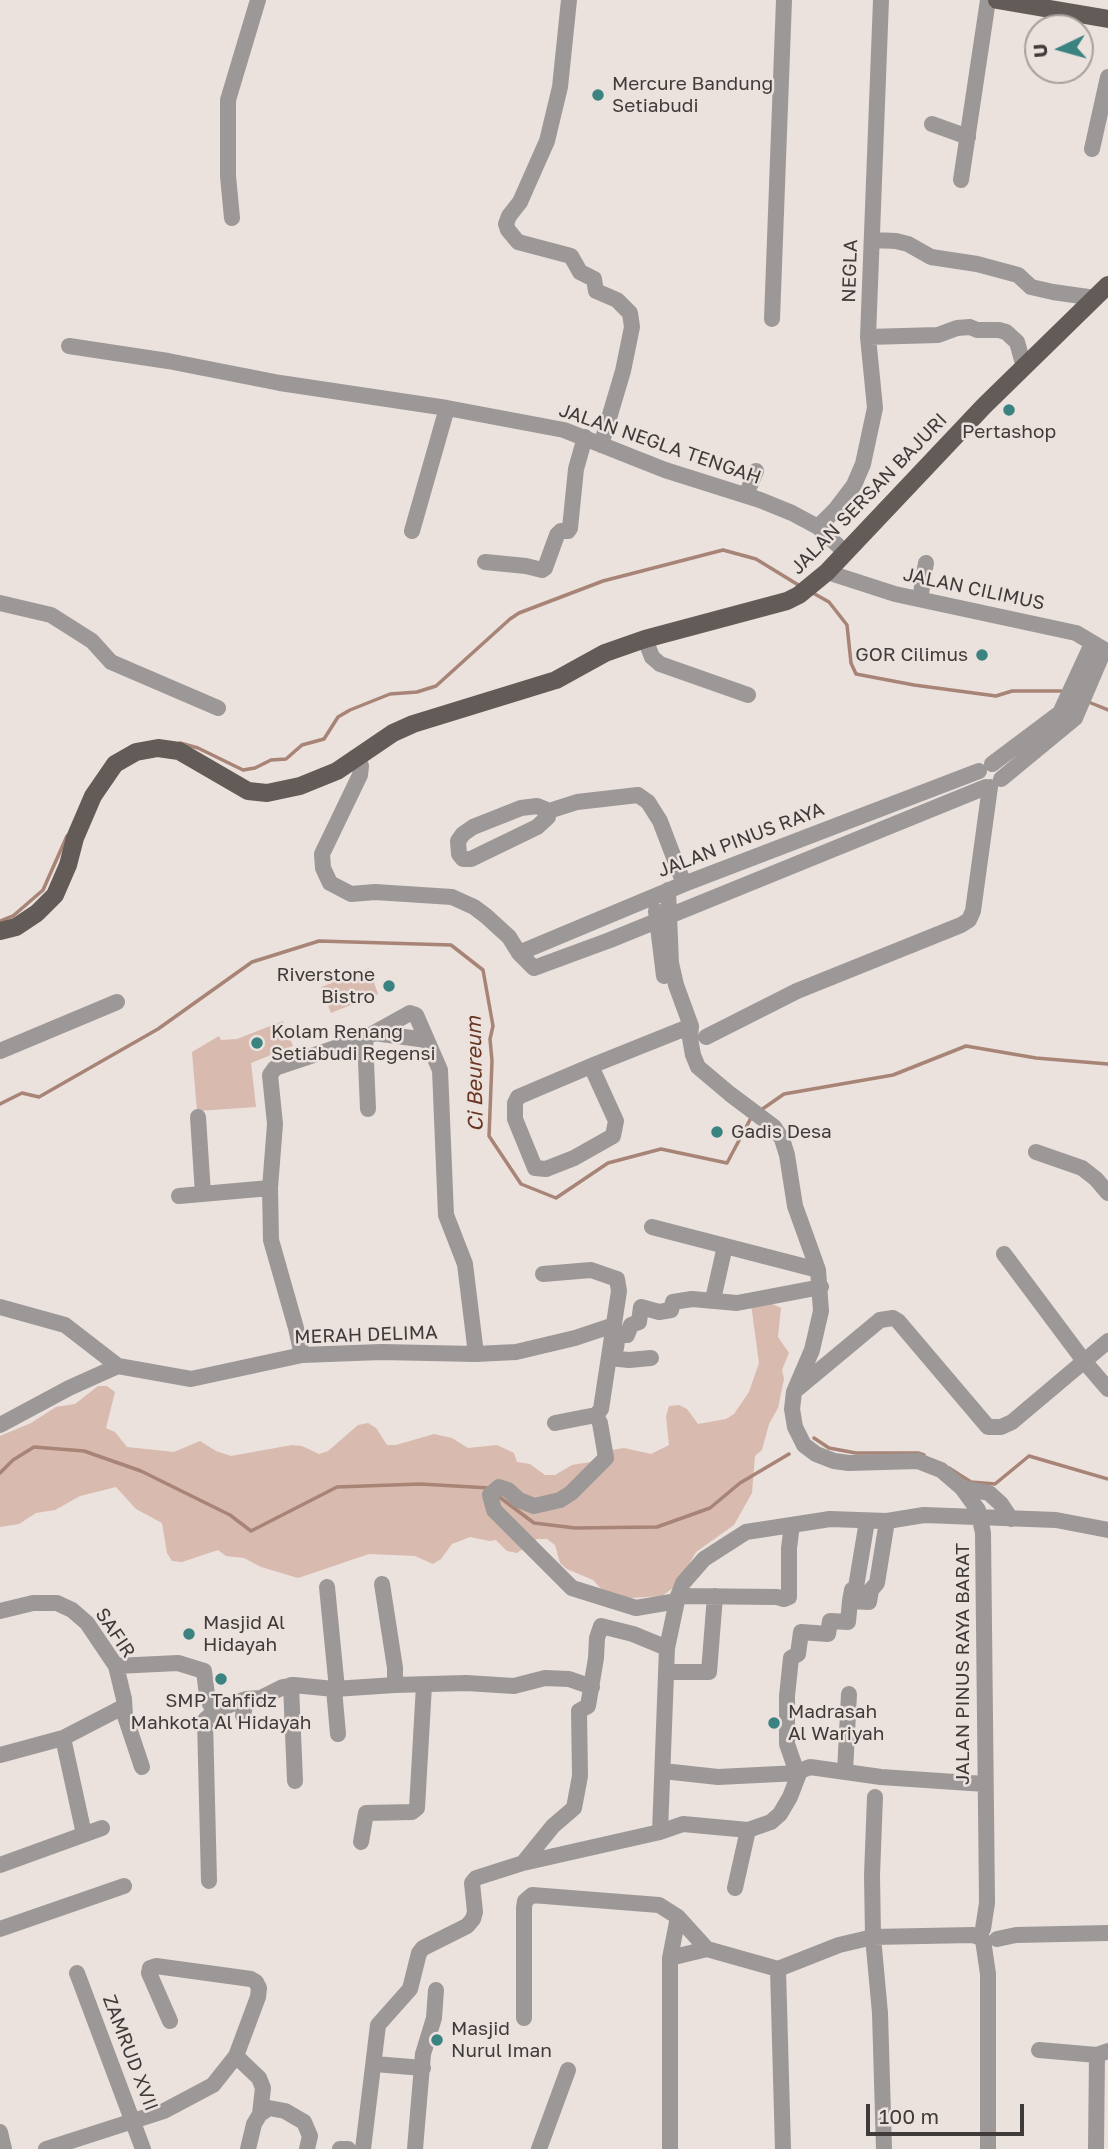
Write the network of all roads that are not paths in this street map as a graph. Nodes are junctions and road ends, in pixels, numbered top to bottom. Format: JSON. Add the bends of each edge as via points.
{"nodes":[{"id":1,"x":258,"y":0,"type":"edge"},
{"id":2,"x":569,"y":0,"type":"edge"},
{"id":3,"x":784,"y":0,"type":"edge"},
{"id":4,"x":881,"y":0,"type":"edge"},
{"id":5,"x":988,"y":0,"type":"edge"},
{"id":6,"x":997,"y":0,"type":"edge"},
{"id":7,"x":1108,"y":19,"type":"edge"},
{"id":8,"x":1108,"y":77,"type":"edge"},
{"id":9,"x":932,"y":124,"type":"dead end"},
{"id":10,"x":968,"y":137,"type":"junction"},
{"id":11,"x":1092,"y":149,"type":"dead end"},
{"id":12,"x":961,"y":180,"type":"dead end"},
{"id":13,"x":232,"y":218,"type":"dead end"},
{"id":14,"x":873,"y":240,"type":"junction"},
{"id":15,"x":1102,"y":291,"type":"edge"},
{"id":16,"x":772,"y":319,"type":"dead end"},
{"id":17,"x":868,"y":337,"type":"junction"},
{"id":18,"x":69,"y":346,"type":"dead end"},
{"id":19,"x":1028,"y":363,"type":"junction"},
{"id":20,"x":447,"y":408,"type":"junction"},
{"id":21,"x":585,"y":437,"type":"junction"},
{"id":22,"x":601,"y":445,"type":"junction"},
{"id":23,"x":756,"y":471,"type":"dead end"},
{"id":24,"x":746,"y":495,"type":"junction"},
{"id":25,"x":818,"y":527,"type":"junction"},
{"id":26,"x":412,"y":531,"type":"dead end"},
{"id":27,"x":846,"y":553,"type":"junction"},
{"id":28,"x":485,"y":562,"type":"dead end"},
{"id":29,"x":926,"y":563,"type":"dead end"},
{"id":30,"x":827,"y":572,"type":"junction"},
{"id":31,"x":920,"y":599,"type":"junction"},
{"id":32,"x":0,"y":603,"type":"edge"},
{"id":33,"x":645,"y":639,"type":"junction"},
{"id":34,"x":1108,"y":652,"type":"edge"},
{"id":35,"x":748,"y":695,"type":"dead end"},
{"id":36,"x":218,"y":708,"type":"dead end"},
{"id":37,"x":358,"y":759,"type":"junction"},
{"id":38,"x":986,"y":767,"type":"junction"},
{"id":39,"x":993,"y":784,"type":"junction"},
{"id":40,"x":549,"y":811,"type":"junction"},
{"id":41,"x":869,"y":813,"type":"junction"},
{"id":42,"x":878,"y":831,"type":"junction"},
{"id":43,"x":820,"y":832,"type":"junction"},
{"id":44,"x":828,"y":851,"type":"junction"},
{"id":45,"x":690,"y":881,"type":"junction"},
{"id":46,"x":662,"y":893,"type":"junction"},
{"id":47,"x":706,"y":900,"type":"junction"},
{"id":48,"x":663,"y":917,"type":"junction"},
{"id":49,"x":0,"y":931,"type":"edge"},
{"id":50,"x":524,"y":959,"type":"junction"},
{"id":51,"x":117,"y":1002,"type":"dead end"},
{"id":52,"x":692,"y":1033,"type":"junction"},
{"id":53,"x":370,"y":1035,"type":"junction"},
{"id":54,"x":427,"y":1040,"type":"junction"},
{"id":55,"x":0,"y":1051,"type":"edge"},
{"id":56,"x":591,"y":1066,"type":"junction"},
{"id":57,"x":368,"y":1109,"type":"dead end"},
{"id":58,"x":198,"y":1117,"type":"dead end"},
{"id":59,"x":1036,"y":1152,"type":"dead end"},
{"id":60,"x":270,"y":1188,"type":"junction"},
{"id":61,"x":1108,"y":1193,"type":"edge"},
{"id":62,"x":203,"y":1194,"type":"junction"},
{"id":63,"x":179,"y":1196,"type":"dead end"},
{"id":64,"x":652,"y":1227,"type":"dead end"},
{"id":65,"x":726,"y":1246,"type":"junction"},
{"id":66,"x":1004,"y":1254,"type":"dead end"},
{"id":67,"x":818,"y":1270,"type":"junction"},
{"id":68,"x":542,"y":1274,"type":"dead end"},
{"id":69,"x":821,"y":1287,"type":"junction"},
{"id":70,"x":714,"y":1296,"type":"dead end"},
{"id":71,"x":0,"y":1307,"type":"edge"},
{"id":72,"x":614,"y":1325,"type":"junction"},
{"id":73,"x":1108,"y":1341,"type":"edge"},
{"id":74,"x":476,"y":1354,"type":"junction"},
{"id":75,"x":302,"y":1355,"type":"junction"},
{"id":76,"x":611,"y":1358,"type":"junction"},
{"id":77,"x":651,"y":1358,"type":"dead end"},
{"id":78,"x":1084,"y":1361,"type":"junction"},
{"id":79,"x":118,"y":1366,"type":"junction"},
{"id":80,"x":1108,"y":1389,"type":"edge"},
{"id":81,"x":794,"y":1392,"type":"junction"},
{"id":82,"x":596,"y":1415,"type":"junction"},
{"id":83,"x":555,"y":1423,"type":"dead end"},
{"id":84,"x":0,"y":1425,"type":"edge"},
{"id":85,"x":962,"y":1489,"type":"junction"},
{"id":86,"x":1011,"y":1518,"type":"junction"},
{"id":87,"x":867,"y":1521,"type":"junction"},
{"id":88,"x":887,"y":1521,"type":"junction"},
{"id":89,"x":792,"y":1525,"type":"junction"},
{"id":90,"x":1108,"y":1530,"type":"edge"},
{"id":91,"x":382,"y":1584,"type":"dead end"},
{"id":92,"x":327,"y":1587,"type":"dead end"},
{"id":93,"x":715,"y":1596,"type":"junction"},
{"id":94,"x":678,"y":1599,"type":"junction"},
{"id":95,"x":850,"y":1601,"type":"junction"},
{"id":96,"x":0,"y":1611,"type":"edge"},
{"id":97,"x":667,"y":1648,"type":"junction"},
{"id":98,"x":116,"y":1666,"type":"junction"},
{"id":99,"x":667,"y":1672,"type":"junction"},
{"id":100,"x":291,"y":1685,"type":"junction"},
{"id":101,"x":396,"y":1685,"type":"junction"},
{"id":102,"x":424,"y":1685,"type":"junction"},
{"id":103,"x":592,"y":1686,"type":"junction"},
{"id":104,"x":336,"y":1689,"type":"junction"},
{"id":105,"x":849,"y":1694,"type":"dead end"},
{"id":106,"x":246,"y":1699,"type":"junction"},
{"id":107,"x":123,"y":1707,"type":"junction"},
{"id":108,"x":216,"y":1710,"type":"junction"},
{"id":109,"x":243,"y":1716,"type":"dead end"},
{"id":110,"x":338,"y":1734,"type":"dead end"},
{"id":111,"x":63,"y":1738,"type":"junction"},
{"id":112,"x":0,"y":1755,"type":"edge"},
{"id":113,"x":142,"y":1767,"type":"dead end"},
{"id":114,"x":663,"y":1771,"type":"junction"},
{"id":115,"x":799,"y":1772,"type":"junction"},
{"id":116,"x":845,"y":1772,"type":"junction"},
{"id":117,"x":295,"y":1781,"type":"dead end"},
{"id":118,"x":985,"y":1784,"type":"junction"},
{"id":119,"x":875,"y":1797,"type":"dead end"},
{"id":120,"x":102,"y":1828,"type":"dead end"},
{"id":121,"x":748,"y":1830,"type":"junction"},
{"id":122,"x":660,"y":1832,"type":"junction"},
{"id":123,"x":84,"y":1834,"type":"junction"},
{"id":124,"x":361,"y":1843,"type":"dead end"},
{"id":125,"x":523,"y":1863,"type":"junction"},
{"id":126,"x":0,"y":1865,"type":"edge"},
{"id":127,"x":209,"y":1881,"type":"dead end"},
{"id":128,"x":124,"y":1886,"type":"dead end"},
{"id":129,"x":735,"y":1888,"type":"dead end"},
{"id":130,"x":678,"y":1917,"type":"junction"},
{"id":131,"x":0,"y":1928,"type":"edge"},
{"id":132,"x":1108,"y":1933,"type":"edge"},
{"id":133,"x":987,"y":1935,"type":"junction"},
{"id":134,"x":873,"y":1937,"type":"junction"},
{"id":135,"x":707,"y":1949,"type":"junction"},
{"id":136,"x":670,"y":1958,"type":"junction"},
{"id":137,"x":778,"y":1969,"type":"junction"},
{"id":138,"x":77,"y":1973,"type":"dead end"},
{"id":139,"x":436,"y":1990,"type":"dead end"},
{"id":140,"x":524,"y":2018,"type":"dead end"},
{"id":141,"x":170,"y":2021,"type":"dead end"},
{"id":142,"x":1039,"y":2050,"type":"dead end"},
{"id":143,"x":1102,"y":2053,"type":"edge"},
{"id":144,"x":236,"y":2056,"type":"junction"},
{"id":145,"x":375,"y":2064,"type":"junction"},
{"id":146,"x":423,"y":2068,"type":"junction"},
{"id":147,"x":568,"y":2070,"type":"dead end"},
{"id":148,"x":260,"y":2114,"type":"junction"},
{"id":149,"x":134,"y":2121,"type":"junction"},
{"id":150,"x":0,"y":2132,"type":"edge"},
{"id":151,"x":4,"y":2149,"type":"edge"},
{"id":152,"x":46,"y":2149,"type":"edge"},
{"id":153,"x":143,"y":2149,"type":"edge"},
{"id":154,"x":248,"y":2149,"type":"edge"},
{"id":155,"x":307,"y":2149,"type":"edge"},
{"id":156,"x":340,"y":2149,"type":"edge"},
{"id":157,"x":348,"y":2149,"type":"edge"},
{"id":158,"x":363,"y":2149,"type":"edge"},
{"id":159,"x":415,"y":2149,"type":"edge"},
{"id":160,"x":539,"y":2149,"type":"edge"},
{"id":161,"x":670,"y":2149,"type":"edge"},
{"id":162,"x":783,"y":2149,"type":"edge"},
{"id":163,"x":884,"y":2149,"type":"edge"},
{"id":164,"x":988,"y":2149,"type":"edge"},
{"id":165,"x":1096,"y":2149,"type":"edge"}],
"edges":[{"from":1,"to":13,"type":"street","via":[[228,100]]},
{"from":2,"to":22,"type":"street","via":[[559,87],[547,141],[506,224],[519,242],[571,256],[580,272],[594,279],[596,291],[617,300],[630,313],[632,327],[623,371]]},
{"from":3,"to":16,"type":"street"},
{"from":4,"to":14,"type":"street","name":"NEGLA"},
{"from":5,"to":10,"type":"street"},
{"from":6,"to":7,"type":"main road"},
{"from":8,"to":11,"type":"street"},
{"from":9,"to":10,"type":"street"},
{"from":10,"to":12,"type":"street"},
{"from":14,"to":15,"type":"street","via":[[896,241],[932,257],[1018,275],[1031,286],[1053,292]]},
{"from":14,"to":17,"type":"street","name":"NEGLA"},
{"from":15,"to":19,"type":"main road","name":"JALAN SERSAN BAJURI"},
{"from":17,"to":19,"type":"street","via":[[939,335],[970,327],[999,330],[1017,342],[1022,360]]},
{"from":17,"to":25,"type":"street","name":"NEGLA","via":[[875,408],[863,464],[854,485]]},
{"from":18,"to":20,"type":"street","name":"JALAN NEGLA TENGAH"},
{"from":19,"to":27,"type":"main road","name":"JALAN SERSAN BAJURI"},
{"from":20,"to":21,"type":"street","name":"JALAN NEGLA TENGAH"},
{"from":20,"to":26,"type":"street"},
{"from":21,"to":22,"type":"street","name":"JALAN NEGLA TENGAH"},
{"from":21,"to":28,"type":"street","via":[[576,469],[570,528],[557,535],[545,568]]},
{"from":22,"to":24,"type":"street","name":"JALAN NEGLA TENGAH"},
{"from":23,"to":24,"type":"street"},
{"from":24,"to":25,"type":"street","name":"JALAN NEGLA TENGAH"},
{"from":25,"to":27,"type":"street","name":"JALAN NEGLA TENGAH"},
{"from":27,"to":30,"type":"main road","name":"JALAN SERSAN BAJURI"},
{"from":29,"to":31,"type":"street"},
{"from":30,"to":31,"type":"street","name":"JALAN CILIMUS"},
{"from":30,"to":33,"type":"main road","name":"JALAN SERSAN BAJURI","via":[[787,601]]},
{"from":31,"to":34,"type":"street","name":"JALAN CILIMUS","via":[[1076,633]]},
{"from":32,"to":36,"type":"street","via":[[51,615],[92,641],[111,663]]},
{"from":33,"to":35,"type":"street","via":[[660,664]]},
{"from":33,"to":37,"type":"main road","name":"JALAN SERSAN BAJURI","via":[[605,653],[547,683],[403,728]]},
{"from":37,"to":49,"type":"main road","name":"JALAN SERSAN BAJURI","via":[[300,786],[267,793],[248,791],[179,751],[136,752],[115,764],[93,796],[55,895],[16,927]]},
{"from":37,"to":50,"type":"street","via":[[360,775],[322,854],[330,883],[351,894],[452,897],[486,916]]},
{"from":38,"to":39,"type":"street","via":[[1000,769]]},
{"from":38,"to":39,"type":"street","name":"JALAN PINUS RAYA","via":[[1060,713],[1090,648],[1102,655],[1075,718]]},
{"from":38,"to":41,"type":"street","name":"JALAN PINUS RAYA"},
{"from":39,"to":42,"type":"street","name":"JALAN PINUS RAYA"},
{"from":39,"to":52,"type":"street","via":[[968,920]]},
{"from":40,"to":40,"type":"street","via":[[537,827],[471,859],[459,854],[458,841],[473,827],[521,808],[537,806]]},
{"from":40,"to":45,"type":"street","via":[[577,802],[642,796]]},
{"from":41,"to":42,"type":"street"},
{"from":41,"to":43,"type":"street","name":"JALAN PINUS RAYA"},
{"from":42,"to":44,"type":"street","name":"JALAN PINUS RAYA"},
{"from":43,"to":44,"type":"street"},
{"from":43,"to":45,"type":"street","name":"JALAN PINUS RAYA"},
{"from":44,"to":47,"type":"street","name":"JALAN PINUS RAYA"},
{"from":45,"to":46,"type":"street","name":"JALAN PINUS RAYA"},
{"from":45,"to":47,"type":"street"},
{"from":46,"to":48,"type":"street","name":"JALAN PINUS RAYA BARAT"},
{"from":46,"to":50,"type":"street","name":"JALAN PINUS RAYA"},
{"from":47,"to":48,"type":"street","name":"JALAN PINUS RAYA"},
{"from":48,"to":50,"type":"street","name":"JALAN PINUS RAYA","via":[[538,968]]},
{"from":48,"to":52,"type":"street","name":"JALAN PINUS RAYA BARAT"},
{"from":51,"to":55,"type":"street"},
{"from":52,"to":56,"type":"street"},
{"from":52,"to":67,"type":"street","name":"JALAN PINUS RAYA BARAT","via":[[698,1067],[774,1126],[787,1155],[795,1206]]},
{"from":53,"to":54,"type":"street"},
{"from":53,"to":54,"type":"street","via":[[412,1013]]},
{"from":53,"to":57,"type":"street"},
{"from":53,"to":60,"type":"street","via":[[272,1071],[275,1124]]},
{"from":54,"to":74,"type":"street","via":[[440,1070],[446,1215],[465,1264]]},
{"from":56,"to":56,"type":"street","via":[[518,1097],[514,1103],[515,1119],[535,1168],[546,1169],[574,1158],[613,1136],[616,1121]]},
{"from":58,"to":62,"type":"street"},
{"from":59,"to":61,"type":"street","via":[[1082,1168]]},
{"from":60,"to":62,"type":"street"},
{"from":60,"to":75,"type":"street","via":[[271,1240]]},
{"from":62,"to":63,"type":"street"},
{"from":64,"to":65,"type":"street"},
{"from":65,"to":67,"type":"street"},
{"from":65,"to":70,"type":"street"},
{"from":66,"to":78,"type":"street"},
{"from":67,"to":69,"type":"street","name":"JALAN PINUS RAYA BARAT"},
{"from":68,"to":72,"type":"street","via":[[591,1270],[617,1279]]},
{"from":69,"to":76,"type":"street","via":[[737,1303],[692,1299],[673,1302],[671,1310],[659,1312],[641,1307],[639,1322],[631,1325],[627,1335],[618,1334]]},
{"from":69,"to":81,"type":"street","name":"JALAN PINUS RAYA BARAT","via":[[817,1336]]},
{"from":71,"to":79,"type":"street","via":[[65,1325]]},
{"from":72,"to":74,"type":"street","name":"MERAH DELIMA","via":[[537,1349]]},
{"from":72,"to":76,"type":"street"},
{"from":73,"to":78,"type":"street"},
{"from":74,"to":75,"type":"street","name":"MERAH DELIMA"},
{"from":75,"to":79,"type":"street","name":"MERAH DELIMA","via":[[191,1379]]},
{"from":76,"to":77,"type":"street"},
{"from":76,"to":82,"type":"street"},
{"from":78,"to":80,"type":"street"},
{"from":78,"to":81,"type":"street","via":[[1012,1422],[991,1428],[898,1321],[886,1318]]},
{"from":79,"to":84,"type":"street"},
{"from":81,"to":85,"type":"street","name":"JALAN PINUS RAYA BARAT","via":[[795,1427],[804,1445],[816,1454],[849,1463],[918,1461],[941,1469]]},
{"from":82,"to":83,"type":"street"},
{"from":82,"to":94,"type":"street","via":[[606,1458],[571,1493],[534,1506],[508,1490],[494,1491],[495,1510],[572,1588],[636,1608]]},
{"from":85,"to":86,"type":"street","via":[[989,1493]]},
{"from":85,"to":118,"type":"street","name":"JALAN PINUS RAYA BARAT","via":[[978,1510],[984,1533]]},
{"from":86,"to":88,"type":"street","via":[[924,1515]]},
{"from":86,"to":90,"type":"street","via":[[1056,1520]]},
{"from":87,"to":88,"type":"street"},
{"from":87,"to":89,"type":"street","via":[[830,1519]]},
{"from":87,"to":95,"type":"street","via":[[858,1581]]},
{"from":88,"to":95,"type":"street","via":[[877,1583],[869,1602]]},
{"from":89,"to":93,"type":"street","via":[[789,1597]]},
{"from":89,"to":94,"type":"street","via":[[746,1532],[717,1549],[683,1583]]},
{"from":91,"to":101,"type":"street"},
{"from":92,"to":104,"type":"street"},
{"from":93,"to":94,"type":"street"},
{"from":93,"to":99,"type":"street","via":[[709,1672]]},
{"from":94,"to":97,"type":"street"},
{"from":95,"to":115,"type":"street","via":[[848,1622],[830,1621],[826,1635],[801,1632],[798,1654],[791,1658],[787,1744]]},
{"from":96,"to":98,"type":"street","name":"SAFIR","via":[[33,1603],[57,1603],[72,1610],[87,1623]]},
{"from":97,"to":99,"type":"street"},
{"from":97,"to":103,"type":"street","via":[[601,1626]]},
{"from":98,"to":107,"type":"street","name":"SAFIR"},
{"from":98,"to":108,"type":"street","via":[[178,1663],[204,1671],[207,1695]]},
{"from":99,"to":114,"type":"street"},
{"from":100,"to":104,"type":"street"},
{"from":100,"to":106,"type":"street","via":[[261,1698]]},
{"from":100,"to":117,"type":"street"},
{"from":101,"to":102,"type":"street"},
{"from":101,"to":104,"type":"street"},
{"from":102,"to":103,"type":"street","via":[[514,1686],[545,1678]]},
{"from":102,"to":124,"type":"street","via":[[417,1808],[366,1813]]},
{"from":103,"to":125,"type":"street","via":[[588,1706],[579,1711],[580,1776],[574,1808]]},
{"from":104,"to":110,"type":"street"},
{"from":105,"to":116,"type":"street"},
{"from":106,"to":108,"type":"street"},
{"from":106,"to":109,"type":"street"},
{"from":107,"to":111,"type":"street"},
{"from":107,"to":113,"type":"street","name":"SAFIR"},
{"from":108,"to":127,"type":"street","via":[[205,1720]]},
{"from":111,"to":112,"type":"street"},
{"from":111,"to":123,"type":"street"},
{"from":114,"to":115,"type":"street","via":[[726,1777]]},
{"from":114,"to":122,"type":"street"},
{"from":115,"to":116,"type":"street","via":[[810,1767]]},
{"from":115,"to":121,"type":"street","via":[[780,1814]]},
{"from":116,"to":118,"type":"street"},
{"from":118,"to":133,"type":"street","name":"JALAN PINUS RAYA BARAT"},
{"from":119,"to":134,"type":"street"},
{"from":120,"to":123,"type":"street"},
{"from":121,"to":122,"type":"street","via":[[683,1824]]},
{"from":121,"to":129,"type":"street"},
{"from":122,"to":125,"type":"street"},
{"from":123,"to":126,"type":"street"},
{"from":125,"to":145,"type":"street","via":[[476,1878],[472,1883],[473,1919],[419,1953],[410,1989],[378,2025]]},
{"from":128,"to":131,"type":"street"},
{"from":130,"to":135,"type":"street"},
{"from":130,"to":136,"type":"street"},
{"from":130,"to":140,"type":"street","via":[[659,1905],[532,1895],[524,1908]]},
{"from":132,"to":133,"type":"street"},
{"from":133,"to":134,"type":"street"},
{"from":133,"to":164,"type":"street","name":"JALAN PINUS RAYA BARAT"},
{"from":134,"to":137,"type":"street"},
{"from":134,"to":163,"type":"street"},
{"from":135,"to":136,"type":"street"},
{"from":135,"to":137,"type":"street"},
{"from":136,"to":161,"type":"street"},
{"from":137,"to":162,"type":"street"},
{"from":138,"to":149,"type":"street","name":"ZAMRUD XVII"},
{"from":139,"to":146,"type":"street"},
{"from":141,"to":144,"type":"street","via":[[150,1968],[256,1982],[258,1997]]},
{"from":142,"to":143,"type":"street"},
{"from":143,"to":165,"type":"street"},
{"from":144,"to":148,"type":"street","via":[[259,2078],[263,2088]]},
{"from":144,"to":149,"type":"street","via":[[213,2085]]},
{"from":145,"to":146,"type":"street"},
{"from":145,"to":158,"type":"street"},
{"from":146,"to":159,"type":"street"},
{"from":147,"to":160,"type":"street"},
{"from":148,"to":154,"type":"street"},
{"from":148,"to":155,"type":"street","via":[[269,2108],[304,2122],[310,2136]]},
{"from":149,"to":152,"type":"street"},
{"from":149,"to":153,"type":"street","name":"ZAMRUD XVII"},
{"from":150,"to":151,"type":"street"},
{"from":156,"to":157,"type":"street"}]}
